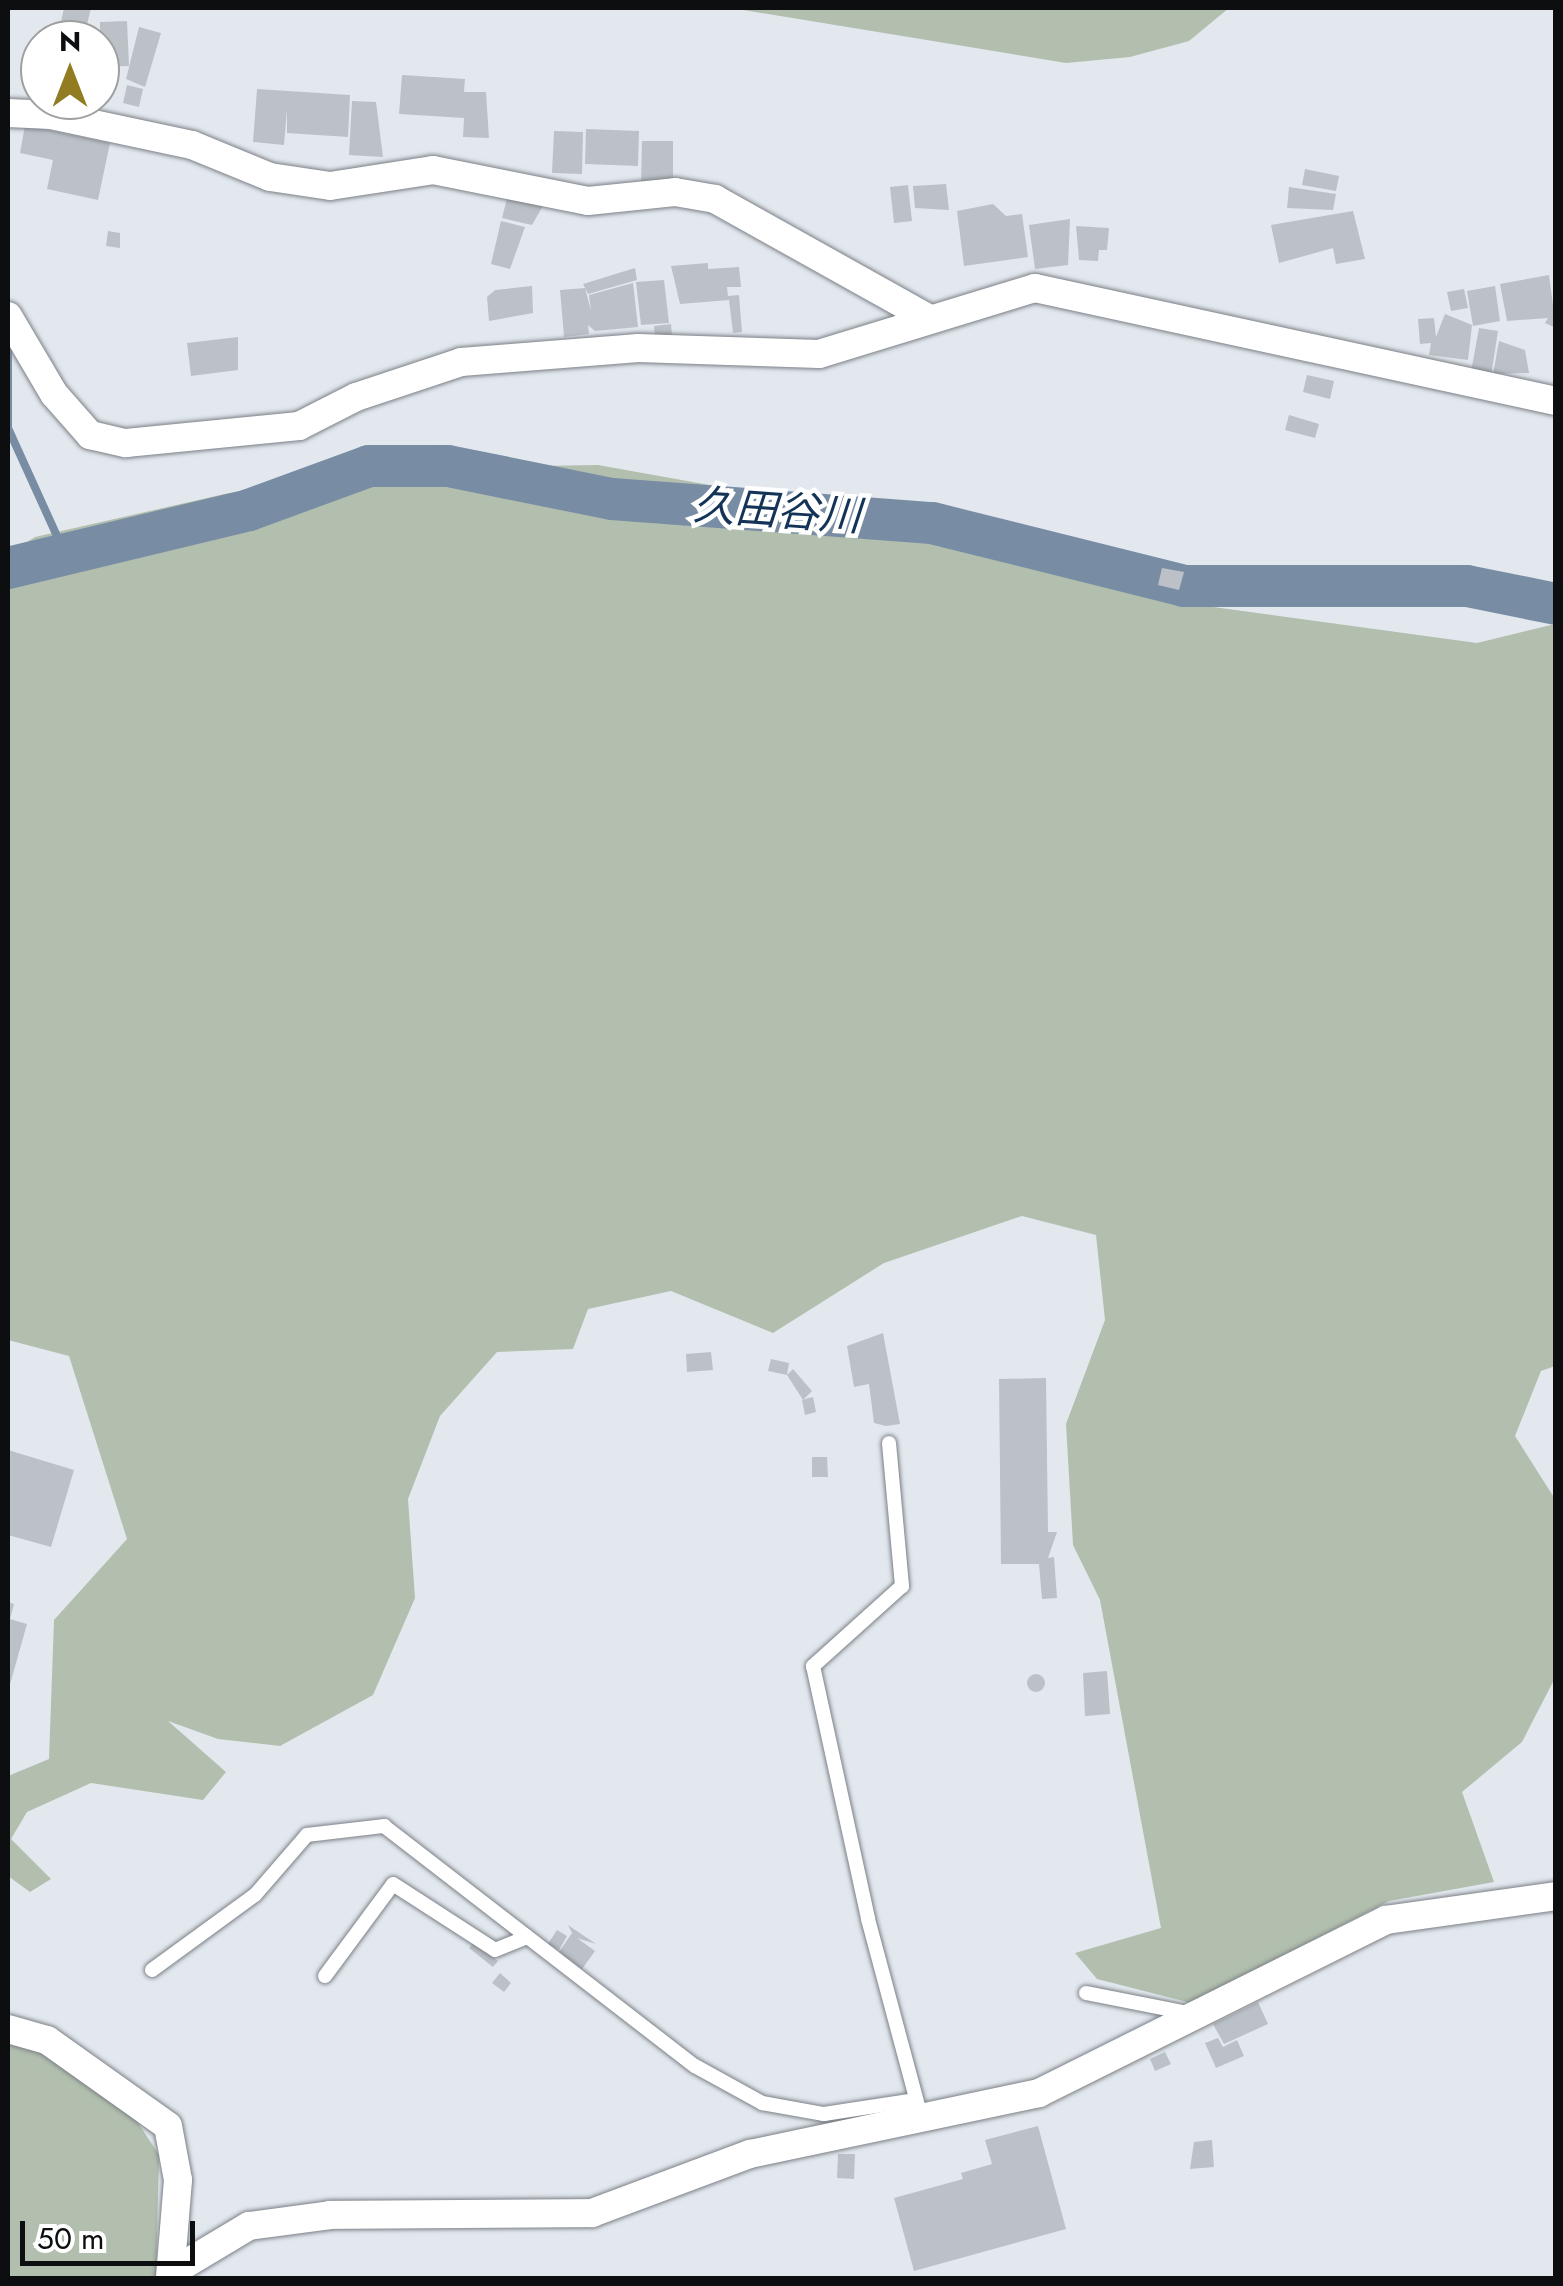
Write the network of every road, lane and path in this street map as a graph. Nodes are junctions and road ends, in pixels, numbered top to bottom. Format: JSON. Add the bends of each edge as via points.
{"nodes":[{"id":1,"x":8,"y":113,"type":"edge"},
{"id":2,"x":8,"y":316,"type":"edge"},
{"id":3,"x":928,"y":318,"type":"junction"},
{"id":4,"x":1556,"y":401,"type":"edge"},
{"id":5,"x":889,"y":1443,"type":"dead end"},
{"id":6,"x":1556,"y":1896,"type":"edge"},
{"id":7,"x":524,"y":1938,"type":"junction"},
{"id":8,"x":152,"y":1970,"type":"dead end"},
{"id":9,"x":325,"y":1976,"type":"dead end"},
{"id":10,"x":1086,"y":1992,"type":"dead end"},
{"id":11,"x":1197,"y":2014,"type":"junction"},
{"id":12,"x":8,"y":2029,"type":"edge"},
{"id":13,"x":918,"y":2108,"type":"junction"},
{"id":14,"x":171,"y":2275,"type":"edge"}],
"edges":[{"from":1,"to":3,"type":"street","via":[[51,115],[192,146],[270,177],[330,186],[432,170],[588,201],[675,192],[716,200]]},
{"from":2,"to":3,"type":"street","via":[[54,394],[90,435],[126,443],[299,426],[356,397],[462,362],[638,348],[819,354],[888,338]]},
{"from":3,"to":4,"type":"street","via":[[1035,288]]},
{"from":5,"to":13,"type":"lane","via":[[902,1586],[813,1666]]},
{"from":6,"to":11,"type":"street","via":[[1386,1920]]},
{"from":7,"to":8,"type":"lane","via":[[384,1826],[307,1835],[255,1895]]},
{"from":7,"to":9,"type":"lane","via":[[495,1950],[393,1884]]},
{"from":7,"to":13,"type":"lane","via":[[695,2066],[762,2103],[824,2114]]},
{"from":10,"to":11,"type":"lane"},
{"from":11,"to":13,"type":"street","via":[[1040,2093]]},
{"from":12,"to":14,"type":"street","via":[[47,2040],[168,2126],[178,2180]]},
{"from":13,"to":14,"type":"street","via":[[750,2154],[592,2213],[330,2215],[250,2226]]}]}
